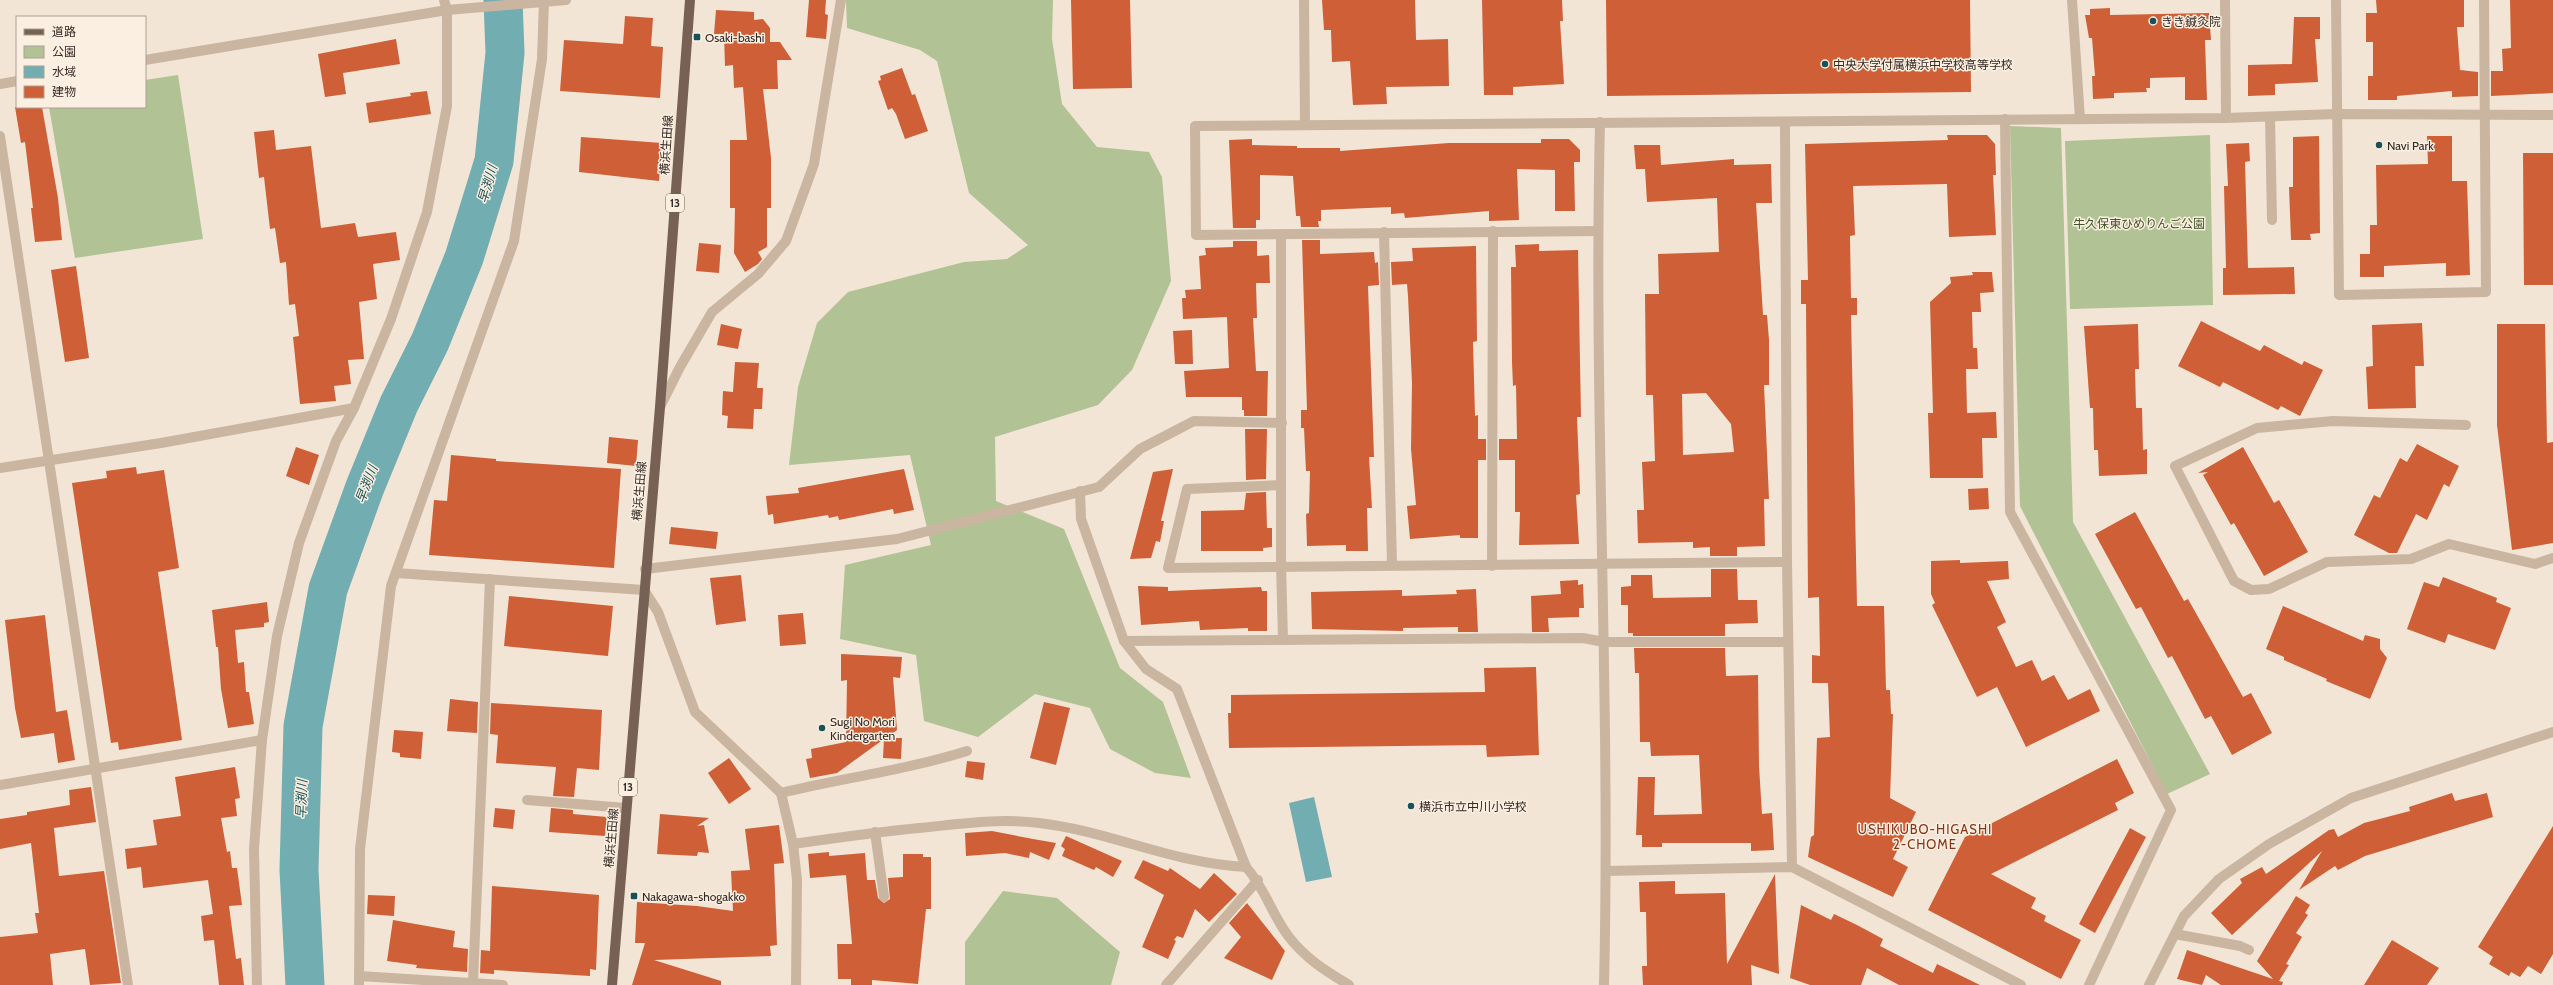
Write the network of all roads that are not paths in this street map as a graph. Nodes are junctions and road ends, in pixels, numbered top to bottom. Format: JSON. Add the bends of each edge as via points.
{"nodes":[{"id":1,"x":566,"y":0,"type":"edge"},
{"id":2,"x":690,"y":0,"type":"edge"},
{"id":3,"x":842,"y":0,"type":"edge"},
{"id":4,"x":1304,"y":0,"type":"edge"},
{"id":5,"x":2072,"y":0,"type":"edge"},
{"id":6,"x":2225,"y":0,"type":"edge"},
{"id":7,"x":2336,"y":0,"type":"edge"},
{"id":8,"x":2484,"y":0,"type":"edge"},
{"id":9,"x":542,"y":1,"type":"edge"},
{"id":10,"x":448,"y":7,"type":"edge"},
{"id":11,"x":146,"y":60,"type":"edge"},
{"id":12,"x":16,"y":81,"type":"edge"},
{"id":13,"x":0,"y":84,"type":"edge"},
{"id":14,"x":2336,"y":114,"type":"junction"},
{"id":15,"x":2553,"y":115,"type":"edge"},
{"id":16,"x":2270,"y":116,"type":"junction"},
{"id":17,"x":2483,"y":116,"type":"junction"},
{"id":18,"x":2226,"y":118,"type":"junction"},
{"id":19,"x":2005,"y":119,"type":"junction"},
{"id":20,"x":2080,"y":119,"type":"junction"},
{"id":21,"x":1600,"y":122,"type":"junction"},
{"id":22,"x":1785,"y":122,"type":"junction"},
{"id":23,"x":1305,"y":124,"type":"junction"},
{"id":24,"x":0,"y":136,"type":"edge"},
{"id":25,"x":2272,"y":220,"type":"dead end"},
{"id":26,"x":1493,"y":231,"type":"junction"},
{"id":27,"x":1597,"y":231,"type":"junction"},
{"id":28,"x":1384,"y":232,"type":"junction"},
{"id":29,"x":1281,"y":234,"type":"junction"},
{"id":30,"x":660,"y":407,"type":"junction"},
{"id":31,"x":354,"y":408,"type":"junction"},
{"id":32,"x":1282,"y":423,"type":"junction"},
{"id":33,"x":2466,"y":424,"type":"dead end"},
{"id":34,"x":49,"y":459,"type":"junction"},
{"id":35,"x":0,"y":468,"type":"edge"},
{"id":36,"x":1281,"y":485,"type":"junction"},
{"id":37,"x":1080,"y":491,"type":"junction"},
{"id":38,"x":2553,"y":558,"type":"edge"},
{"id":39,"x":1787,"y":562,"type":"junction"},
{"id":40,"x":1602,"y":564,"type":"junction"},
{"id":41,"x":1280,"y":565,"type":"junction"},
{"id":42,"x":1392,"y":565,"type":"junction"},
{"id":43,"x":1492,"y":566,"type":"junction"},
{"id":44,"x":646,"y":569,"type":"junction"},
{"id":45,"x":396,"y":572,"type":"junction"},
{"id":46,"x":490,"y":579,"type":"junction"},
{"id":47,"x":644,"y":590,"type":"junction"},
{"id":48,"x":1283,"y":640,"type":"junction"},
{"id":49,"x":1124,"y":641,"type":"junction"},
{"id":50,"x":1604,"y":642,"type":"junction"},
{"id":51,"x":1788,"y":642,"type":"junction"},
{"id":52,"x":2553,"y":732,"type":"edge"},
{"id":53,"x":262,"y":740,"type":"junction"},
{"id":54,"x":967,"y":751,"type":"dead end"},
{"id":55,"x":95,"y":770,"type":"junction"},
{"id":56,"x":0,"y":785,"type":"edge"},
{"id":57,"x":781,"y":793,"type":"junction"},
{"id":58,"x":527,"y":800,"type":"dead end"},
{"id":59,"x":626,"y":808,"type":"junction"},
{"id":60,"x":875,"y":832,"type":"junction"},
{"id":61,"x":793,"y":844,"type":"junction"},
{"id":62,"x":1246,"y":867,"type":"junction"},
{"id":63,"x":1792,"y":867,"type":"junction"},
{"id":64,"x":1607,"y":871,"type":"junction"},
{"id":65,"x":1258,"y":880,"type":"junction"},
{"id":66,"x":884,"y":898,"type":"dead end"},
{"id":67,"x":2175,"y":934,"type":"junction"},
{"id":68,"x":2249,"y":950,"type":"dead end"},
{"id":69,"x":359,"y":980,"type":"edge"},
{"id":70,"x":473,"y":982,"type":"junction"},
{"id":71,"x":128,"y":985,"type":"edge"},
{"id":72,"x":257,"y":985,"type":"edge"},
{"id":73,"x":503,"y":985,"type":"edge"},
{"id":74,"x":612,"y":985,"type":"edge"},
{"id":75,"x":796,"y":985,"type":"edge"},
{"id":76,"x":1166,"y":985,"type":"edge"},
{"id":77,"x":1349,"y":985,"type":"edge"},
{"id":78,"x":1604,"y":985,"type":"edge"},
{"id":79,"x":2021,"y":985,"type":"edge"},
{"id":80,"x":2089,"y":985,"type":"edge"},
{"id":81,"x":2149,"y":985,"type":"edge"}],
"edges":[{"from":1,"to":9,"type":"street"},
{"from":2,"to":30,"type":"main road","name":"横浜生田線","number":"13"},
{"from":3,"to":30,"type":"street","via":[[814,164],[786,241],[758,274],[712,312]]},
{"from":4,"to":23,"type":"street"},
{"from":5,"to":20,"type":"street"},
{"from":6,"to":18,"type":"street"},
{"from":7,"to":14,"type":"street"},
{"from":8,"to":17,"type":"street"},
{"from":9,"to":10,"type":"street"},
{"from":9,"to":45,"type":"street","via":[[542,59],[514,241]]},
{"from":10,"to":11,"type":"street"},
{"from":10,"to":31,"type":"street","via":[[447,106],[427,212],[391,319]]},
{"from":12,"to":13,"type":"street"},
{"from":14,"to":16,"type":"street"},
{"from":14,"to":17,"type":"street"},
{"from":14,"to":17,"type":"street","via":[[2339,295],[2486,292]]},
{"from":15,"to":17,"type":"street"},
{"from":16,"to":18,"type":"street"},
{"from":16,"to":25,"type":"street"},
{"from":18,"to":20,"type":"street"},
{"from":19,"to":20,"type":"street"},
{"from":19,"to":22,"type":"street"},
{"from":19,"to":80,"type":"street","via":[[2010,512],[2171,810]]},
{"from":21,"to":22,"type":"street"},
{"from":21,"to":23,"type":"street"},
{"from":21,"to":27,"type":"street"},
{"from":22,"to":39,"type":"street"},
{"from":23,"to":29,"type":"street","via":[[1196,126],[1196,235]]},
{"from":24,"to":34,"type":"street"},
{"from":26,"to":27,"type":"street"},
{"from":26,"to":28,"type":"street"},
{"from":26,"to":43,"type":"street"},
{"from":27,"to":40,"type":"street"},
{"from":28,"to":29,"type":"street"},
{"from":28,"to":42,"type":"street"},
{"from":29,"to":32,"type":"street"},
{"from":30,"to":44,"type":"main road","name":"横浜生田線","number":"13"},
{"from":31,"to":34,"type":"street","via":[[161,443]]},
{"from":31,"to":53,"type":"street","via":[[336,441],[299,543],[277,636]]},
{"from":32,"to":36,"type":"street"},
{"from":32,"to":37,"type":"street","via":[[1194,421],[1140,450],[1099,487]]},
{"from":33,"to":38,"type":"street","via":[[2333,421],[2257,428],[2175,466],[2234,581],[2251,590],[2269,589],[2327,562],[2411,559],[2449,544],[2535,564]]},
{"from":34,"to":35,"type":"street"},
{"from":34,"to":55,"type":"street"},
{"from":36,"to":41,"type":"street"},
{"from":36,"to":41,"type":"street","via":[[1187,489],[1168,568]]},
{"from":37,"to":44,"type":"street","via":[[897,539]]},
{"from":37,"to":49,"type":"street","via":[[1081,519]]},
{"from":39,"to":40,"type":"street"},
{"from":39,"to":51,"type":"street"},
{"from":40,"to":43,"type":"street"},
{"from":40,"to":50,"type":"street"},
{"from":41,"to":42,"type":"street"},
{"from":41,"to":48,"type":"street"},
{"from":42,"to":43,"type":"street"},
{"from":44,"to":47,"type":"main road","name":"横浜生田線","number":"13"},
{"from":45,"to":46,"type":"street"},
{"from":45,"to":69,"type":"street","via":[[391,586],[360,849]]},
{"from":46,"to":47,"type":"street"},
{"from":46,"to":70,"type":"street"},
{"from":47,"to":57,"type":"street","via":[[658,612],[695,712]]},
{"from":47,"to":59,"type":"main road","name":"横浜生田線","number":"13"},
{"from":48,"to":49,"type":"street"},
{"from":48,"to":50,"type":"street","via":[[1583,638]]},
{"from":49,"to":62,"type":"street","via":[[1146,668],[1177,690]]},
{"from":50,"to":51,"type":"street"},
{"from":50,"to":64,"type":"street"},
{"from":51,"to":63,"type":"street"},
{"from":52,"to":67,"type":"street","via":[[2351,798],[2269,844],[2219,879],[2184,916]]},
{"from":53,"to":55,"type":"street"},
{"from":53,"to":72,"type":"street","via":[[254,849]]},
{"from":54,"to":57,"type":"street","via":[[931,762]]},
{"from":55,"to":56,"type":"street"},
{"from":55,"to":71,"type":"street"},
{"from":57,"to":61,"type":"street"},
{"from":58,"to":59,"type":"street"},
{"from":59,"to":74,"type":"main road","name":"横浜生田線","number":"13"},
{"from":60,"to":61,"type":"street"},
{"from":60,"to":62,"type":"street","via":[[996,819],[1040,823],[1085,831],[1217,866]]},
{"from":60,"to":66,"type":"street"},
{"from":61,"to":75,"type":"street","via":[[797,880]]},
{"from":62,"to":65,"type":"street"},
{"from":63,"to":64,"type":"street"},
{"from":63,"to":79,"type":"street"},
{"from":64,"to":78,"type":"street"},
{"from":65,"to":76,"type":"street"},
{"from":65,"to":77,"type":"street","via":[[1288,936],[1311,962]]},
{"from":67,"to":68,"type":"street","via":[[2240,946]]},
{"from":67,"to":81,"type":"street"},
{"from":69,"to":70,"type":"street"},
{"from":70,"to":73,"type":"street"}]}
